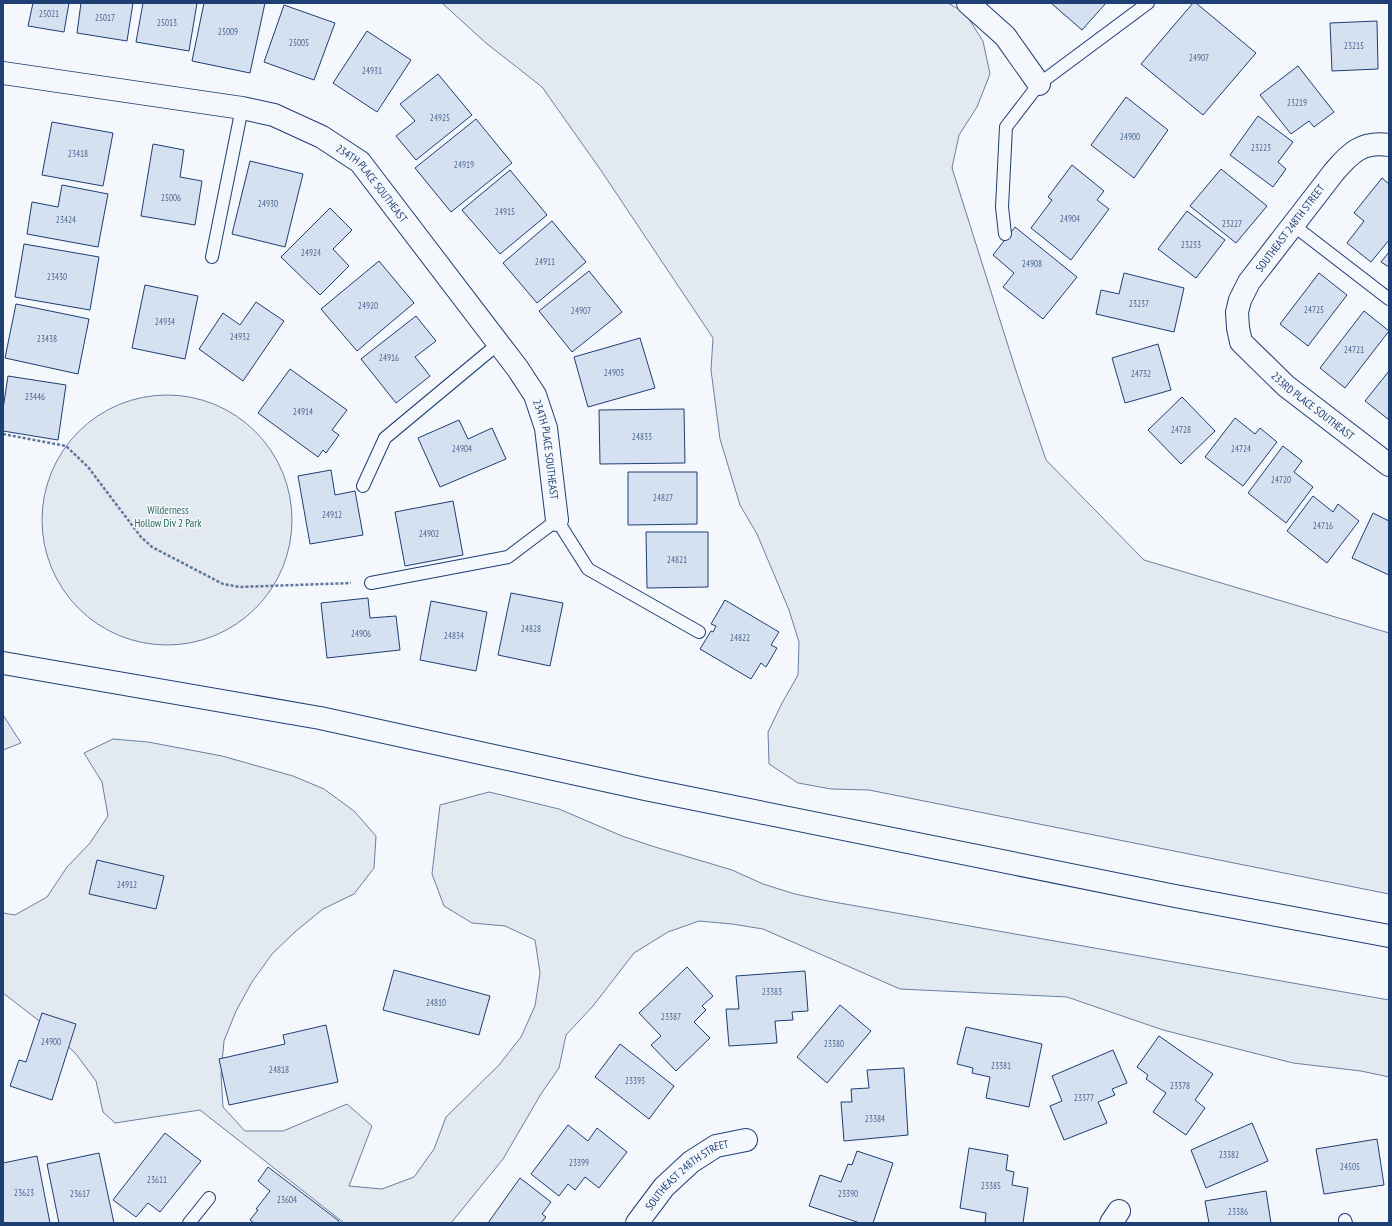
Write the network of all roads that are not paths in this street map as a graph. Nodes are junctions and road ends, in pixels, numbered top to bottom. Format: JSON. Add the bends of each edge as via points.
{"nodes":[{"id":1,"x":968,"y":3,"type":"edge"},
{"id":2,"x":1148,"y":3,"type":"edge"},
{"id":3,"x":3,"y":73,"type":"edge"},
{"id":4,"x":1039,"y":84,"type":"junction"},
{"id":5,"x":242,"y":108,"type":"junction"},
{"id":6,"x":1386,"y":144,"type":"edge"},
{"id":7,"x":1293,"y":225,"type":"junction"},
{"id":8,"x":1004,"y":234,"type":"dead end"},
{"id":9,"x":212,"y":257,"type":"dead end"},
{"id":10,"x":1389,"y":299,"type":"edge"},
{"id":11,"x":1241,"y":342,"type":"joint"},
{"id":12,"x":498,"y":344,"type":"junction"},
{"id":13,"x":1389,"y":465,"type":"edge"},
{"id":14,"x":363,"y":486,"type":"dead end"},
{"id":15,"x":557,"y":520,"type":"junction"},
{"id":16,"x":370,"y":583,"type":"road end"},
{"id":17,"x":699,"y":632,"type":"dead end"},
{"id":18,"x":3,"y":663,"type":"edge"},
{"id":19,"x":1389,"y":936,"type":"edge"},
{"id":20,"x":746,"y":1140,"type":"dead end"},
{"id":21,"x":209,"y":1198,"type":"dead end"},
{"id":22,"x":189,"y":1223,"type":"edge"},
{"id":23,"x":636,"y":1223,"type":"edge"}],
"edges":[{"from":1,"to":4,"type":"street","via":[[1005,36]]},
{"from":2,"to":4,"type":"lane"},
{"from":3,"to":5,"type":"street","name":"234TH PLACE SOUTHEAST"},
{"from":4,"to":8,"type":"lane","via":[[1006,127],[1002,207]]},
{"from":5,"to":9,"type":"lane"},
{"from":5,"to":12,"type":"street","name":"234TH PLACE SOUTHEAST","via":[[288,121],[322,137],[360,162]]},
{"from":6,"to":7,"type":"street","name":"SOUTHEAST 248TH STREET","via":[[1362,146],[1348,156]]},
{"from":7,"to":10,"type":"lane"},
{"from":7,"to":11,"type":"street","name":"SOUTHEAST 248TH STREET","via":[[1249,282],[1240,300],[1237,312]]},
{"from":11,"to":13,"type":"street","name":"233RD PLACE SOUTHEAST","via":[[1286,386]]},
{"from":12,"to":14,"type":"lane","via":[[385,438]]},
{"from":12,"to":15,"type":"street","name":"234TH PLACE SOUTHEAST","via":[[535,395],[546,428]]},
{"from":15,"to":16,"type":"lane","via":[[508,557]]},
{"from":15,"to":17,"type":"lane","via":[[588,569]]},
{"from":18,"to":19,"type":"street","via":[[320,718],[645,789],[1175,896]]},
{"from":20,"to":23,"type":"street","name":"SOUTHEAST 248TH STREET","via":[[716,1146],[691,1162],[664,1188]]},
{"from":21,"to":22,"type":"lane"}]}
